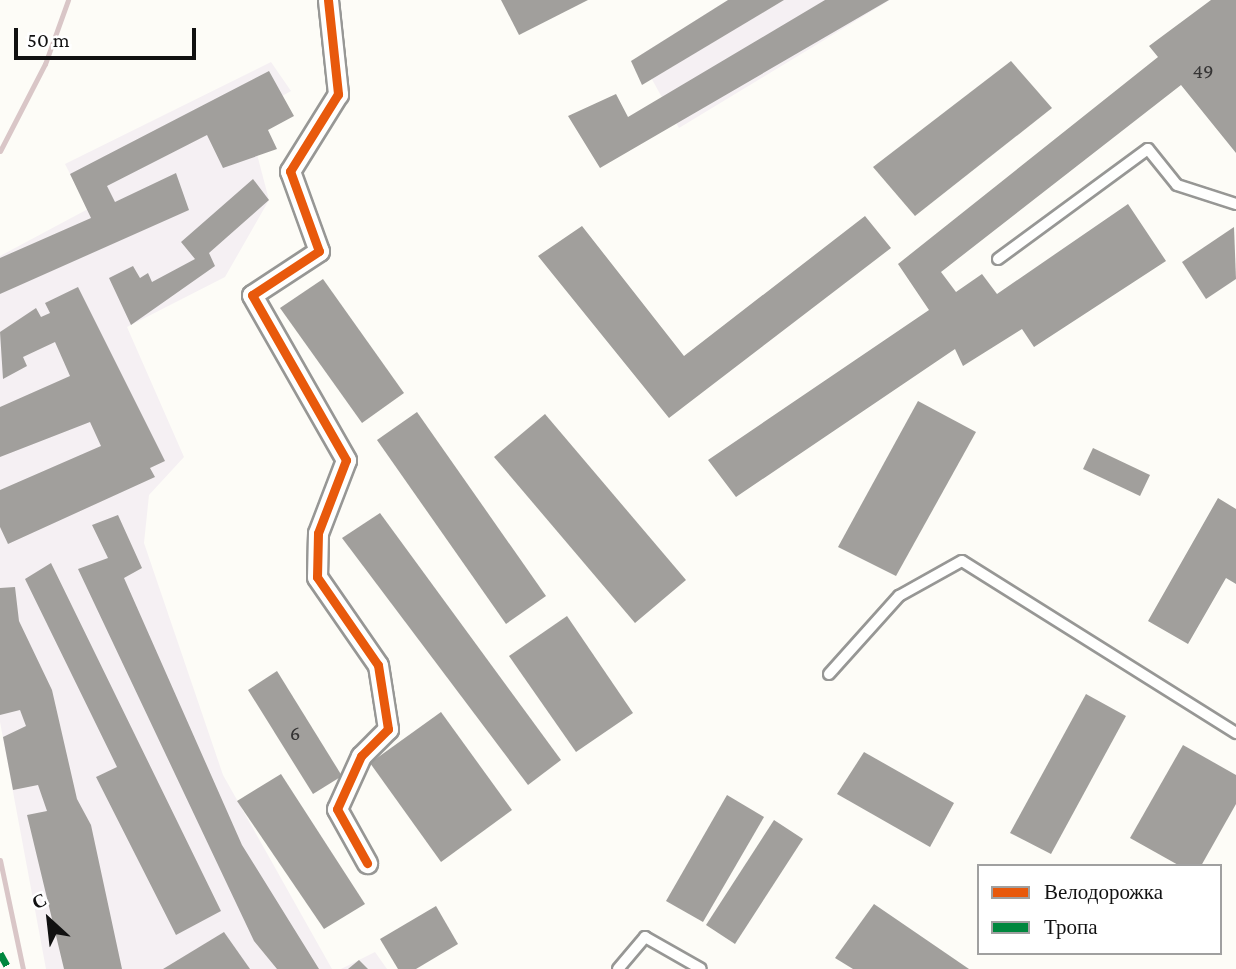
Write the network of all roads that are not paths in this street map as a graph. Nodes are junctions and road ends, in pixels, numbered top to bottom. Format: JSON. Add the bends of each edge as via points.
{"nodes":[{"id":1,"x":328,"y":0,"type":"edge"},
{"id":2,"x":1236,"y":204,"type":"edge"},
{"id":3,"x":998,"y":259,"type":"dead end"},
{"id":4,"x":829,"y":674,"type":"dead end"},
{"id":5,"x":1236,"y":733,"type":"edge"},
{"id":6,"x":367,"y":863,"type":"dead end"},
{"id":7,"x":618,"y":969,"type":"edge"},
{"id":8,"x":701,"y":969,"type":"edge"}],
"edges":[{"from":1,"to":6,"type":"street","via":[[338,94],[290,171],[319,251],[252,295],[346,460],[318,533],[317,577],[378,665],[388,729],[361,756],[337,809]]},
{"from":2,"to":3,"type":"lane","via":[[1177,185],[1148,149]]},
{"from":4,"to":5,"type":"lane","via":[[899,596],[962,561]]},
{"from":7,"to":8,"type":"lane","via":[[645,937]]}]}
